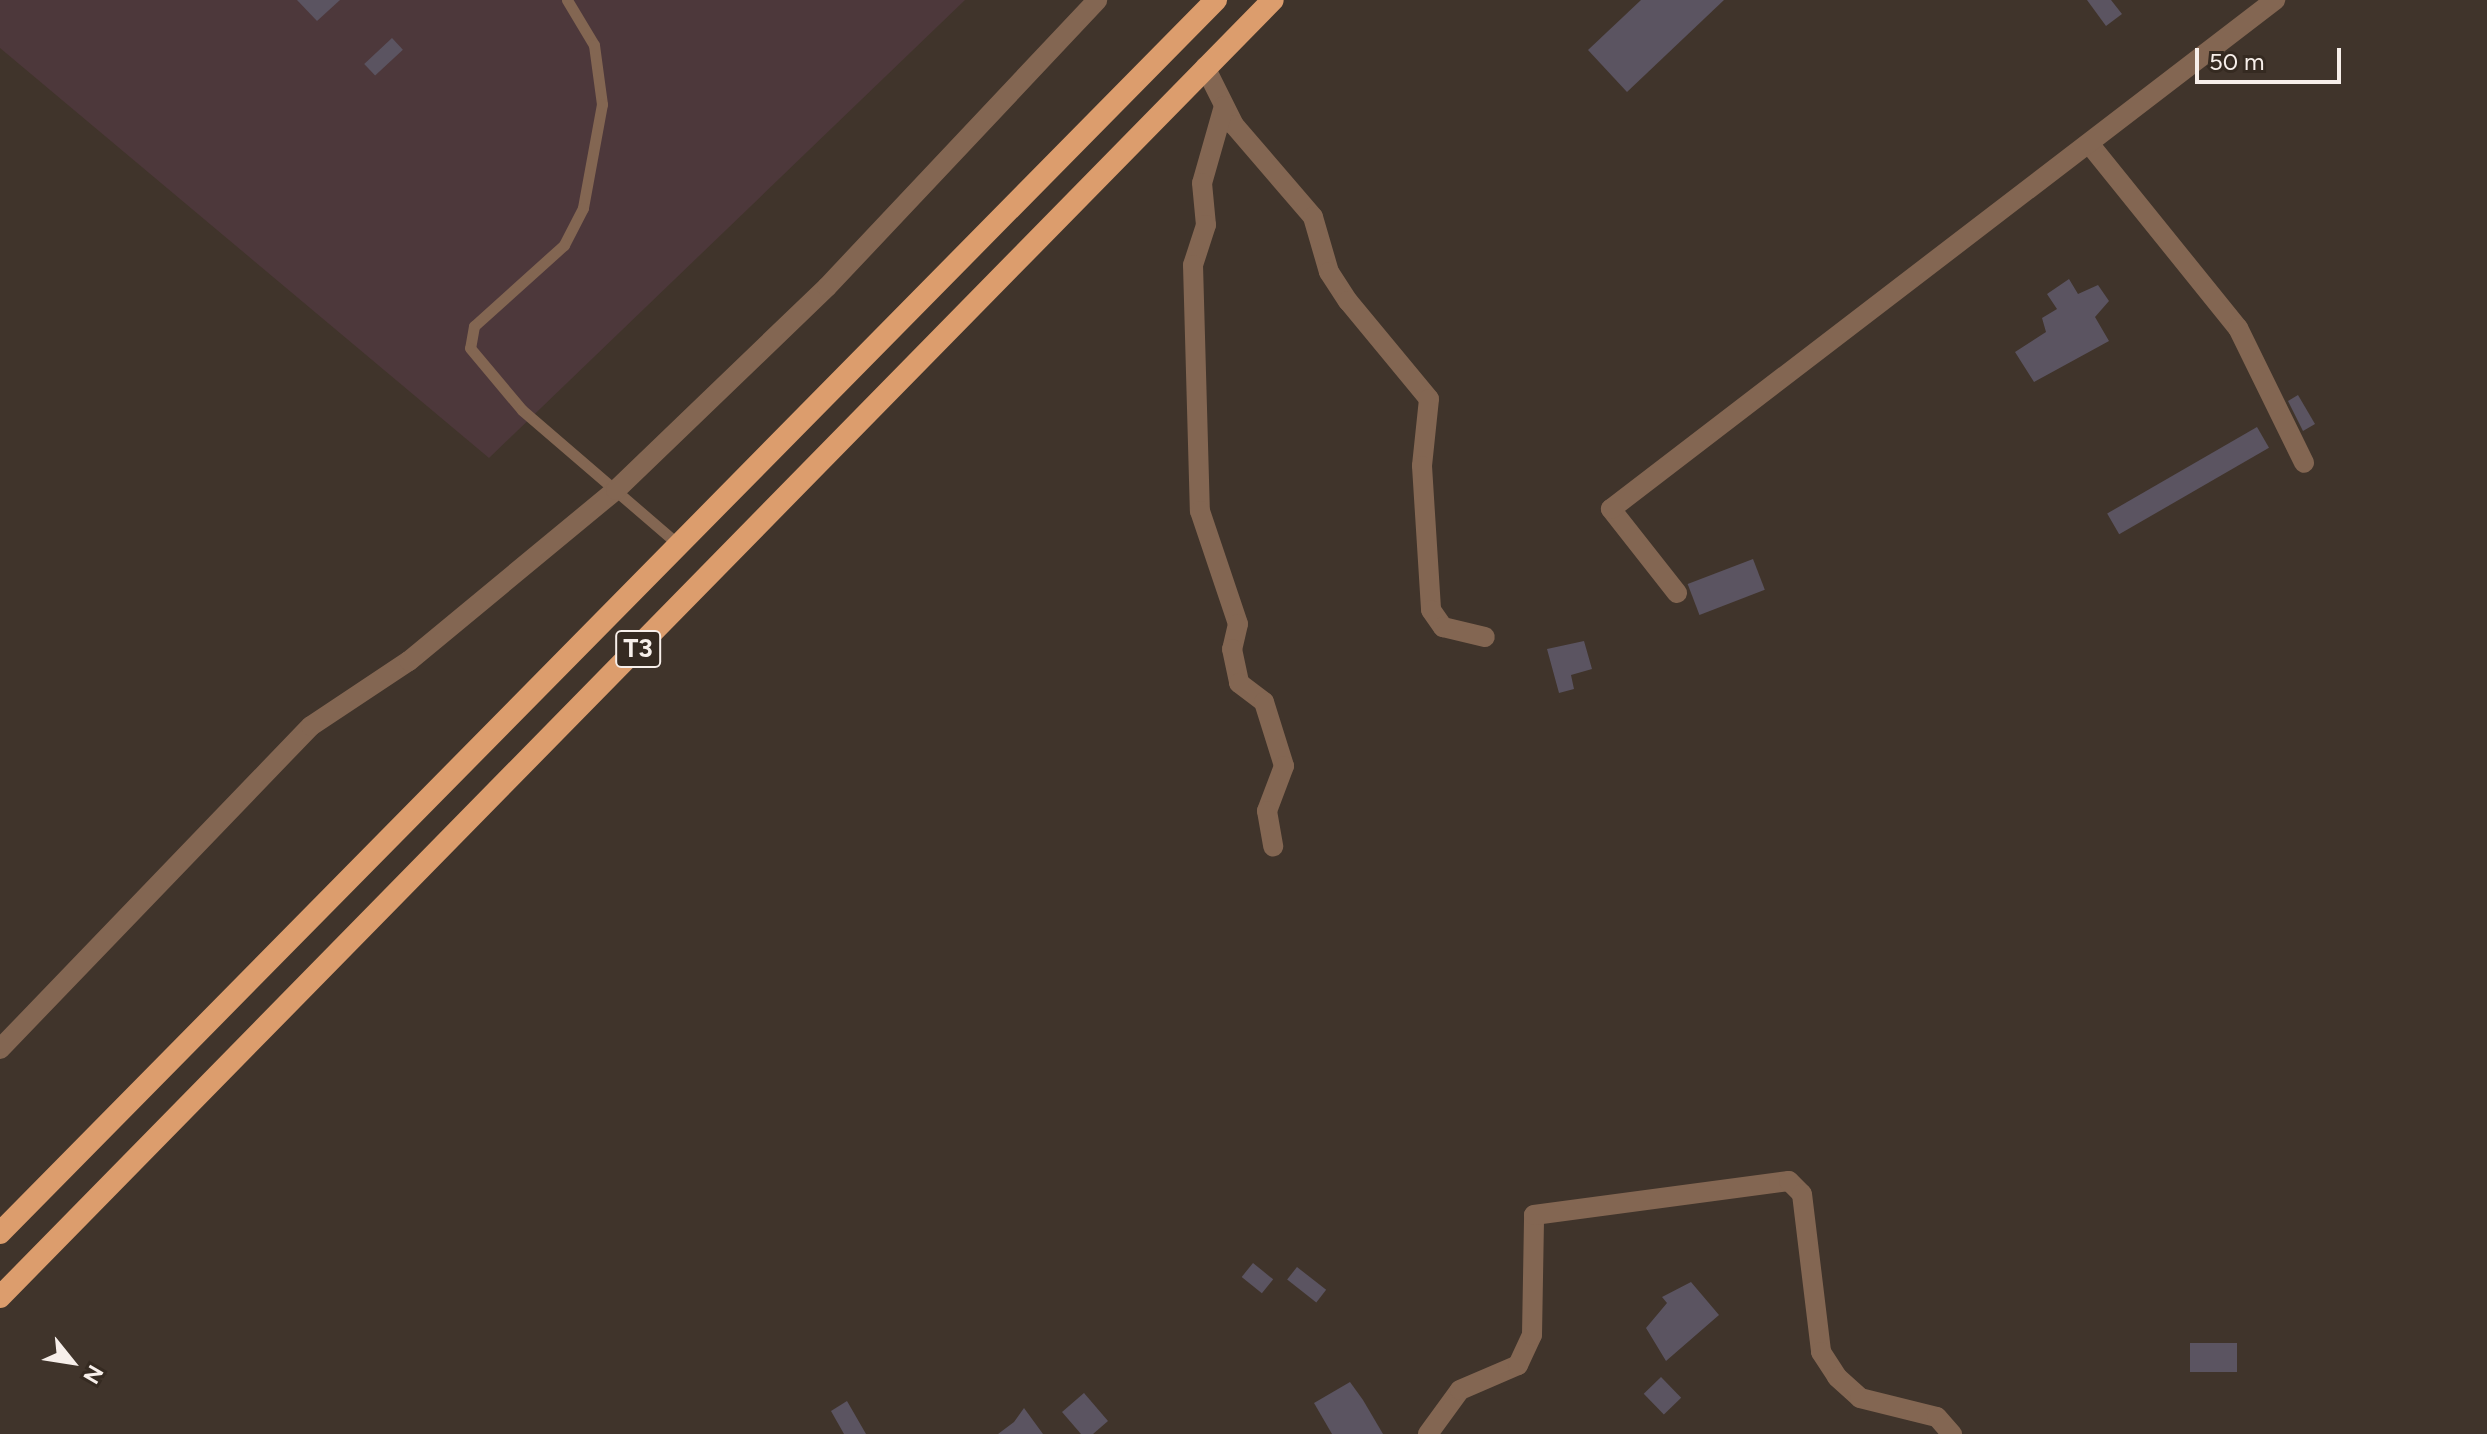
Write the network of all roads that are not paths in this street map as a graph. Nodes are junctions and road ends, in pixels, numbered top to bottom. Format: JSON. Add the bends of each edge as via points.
{"nodes":[{"id":1,"x":567,"y":0,"type":"edge"},
{"id":2,"x":1097,"y":0,"type":"edge"},
{"id":3,"x":1216,"y":0,"type":"edge"},
{"id":4,"x":1273,"y":0,"type":"edge"},
{"id":5,"x":2275,"y":0,"type":"edge"},
{"id":6,"x":1205,"y":67,"type":"junction"},
{"id":7,"x":1224,"y":106,"type":"junction"},
{"id":8,"x":2091,"y":146,"type":"junction"},
{"id":9,"x":2304,"y":463,"type":"dead end"},
{"id":10,"x":616,"y":490,"type":"junction"},
{"id":11,"x":678,"y":544,"type":"junction"},
{"id":12,"x":1677,"y":593,"type":"dead end"},
{"id":13,"x":1485,"y":637,"type":"dead end"},
{"id":14,"x":1273,"y":846,"type":"dead end"},
{"id":15,"x":0,"y":1049,"type":"edge"},
{"id":16,"x":0,"y":1233,"type":"edge"},
{"id":17,"x":0,"y":1297,"type":"edge"},
{"id":18,"x":1428,"y":1434,"type":"edge"},
{"id":19,"x":1952,"y":1434,"type":"edge"}],
"edges":[{"from":1,"to":10,"type":"lane","via":[[594,45],[602,104],[583,208],[564,245],[474,326],[470,348],[522,410]]},
{"from":2,"to":10,"type":"street","via":[[827,287]]},
{"from":3,"to":11,"type":"highway","number":"T3"},
{"from":4,"to":6,"type":"highway","number":"T3"},
{"from":5,"to":8,"type":"street"},
{"from":6,"to":7,"type":"street"},
{"from":6,"to":17,"type":"highway","number":"T3"},
{"from":7,"to":13,"type":"street","via":[[1313,217],[1329,272],[1348,301],[1429,399],[1422,496],[1431,610],[1443,627]]},
{"from":7,"to":14,"type":"street","via":[[1202,183],[1206,225],[1193,265],[1200,511],[1238,624],[1232,649],[1239,683],[1264,702],[1284,766],[1267,811]]},
{"from":8,"to":9,"type":"street","via":[[2238,328]]},
{"from":8,"to":12,"type":"street","via":[[1611,509]]},
{"from":10,"to":11,"type":"lane"},
{"from":10,"to":15,"type":"street","via":[[409,661],[311,726]]},
{"from":11,"to":16,"type":"highway","number":"T3"},
{"from":18,"to":19,"type":"street","via":[[1460,1390],[1518,1365],[1532,1335],[1534,1215],[1789,1181],[1802,1194],[1821,1352],[1837,1377],[1860,1398],[1937,1417]]}]}
